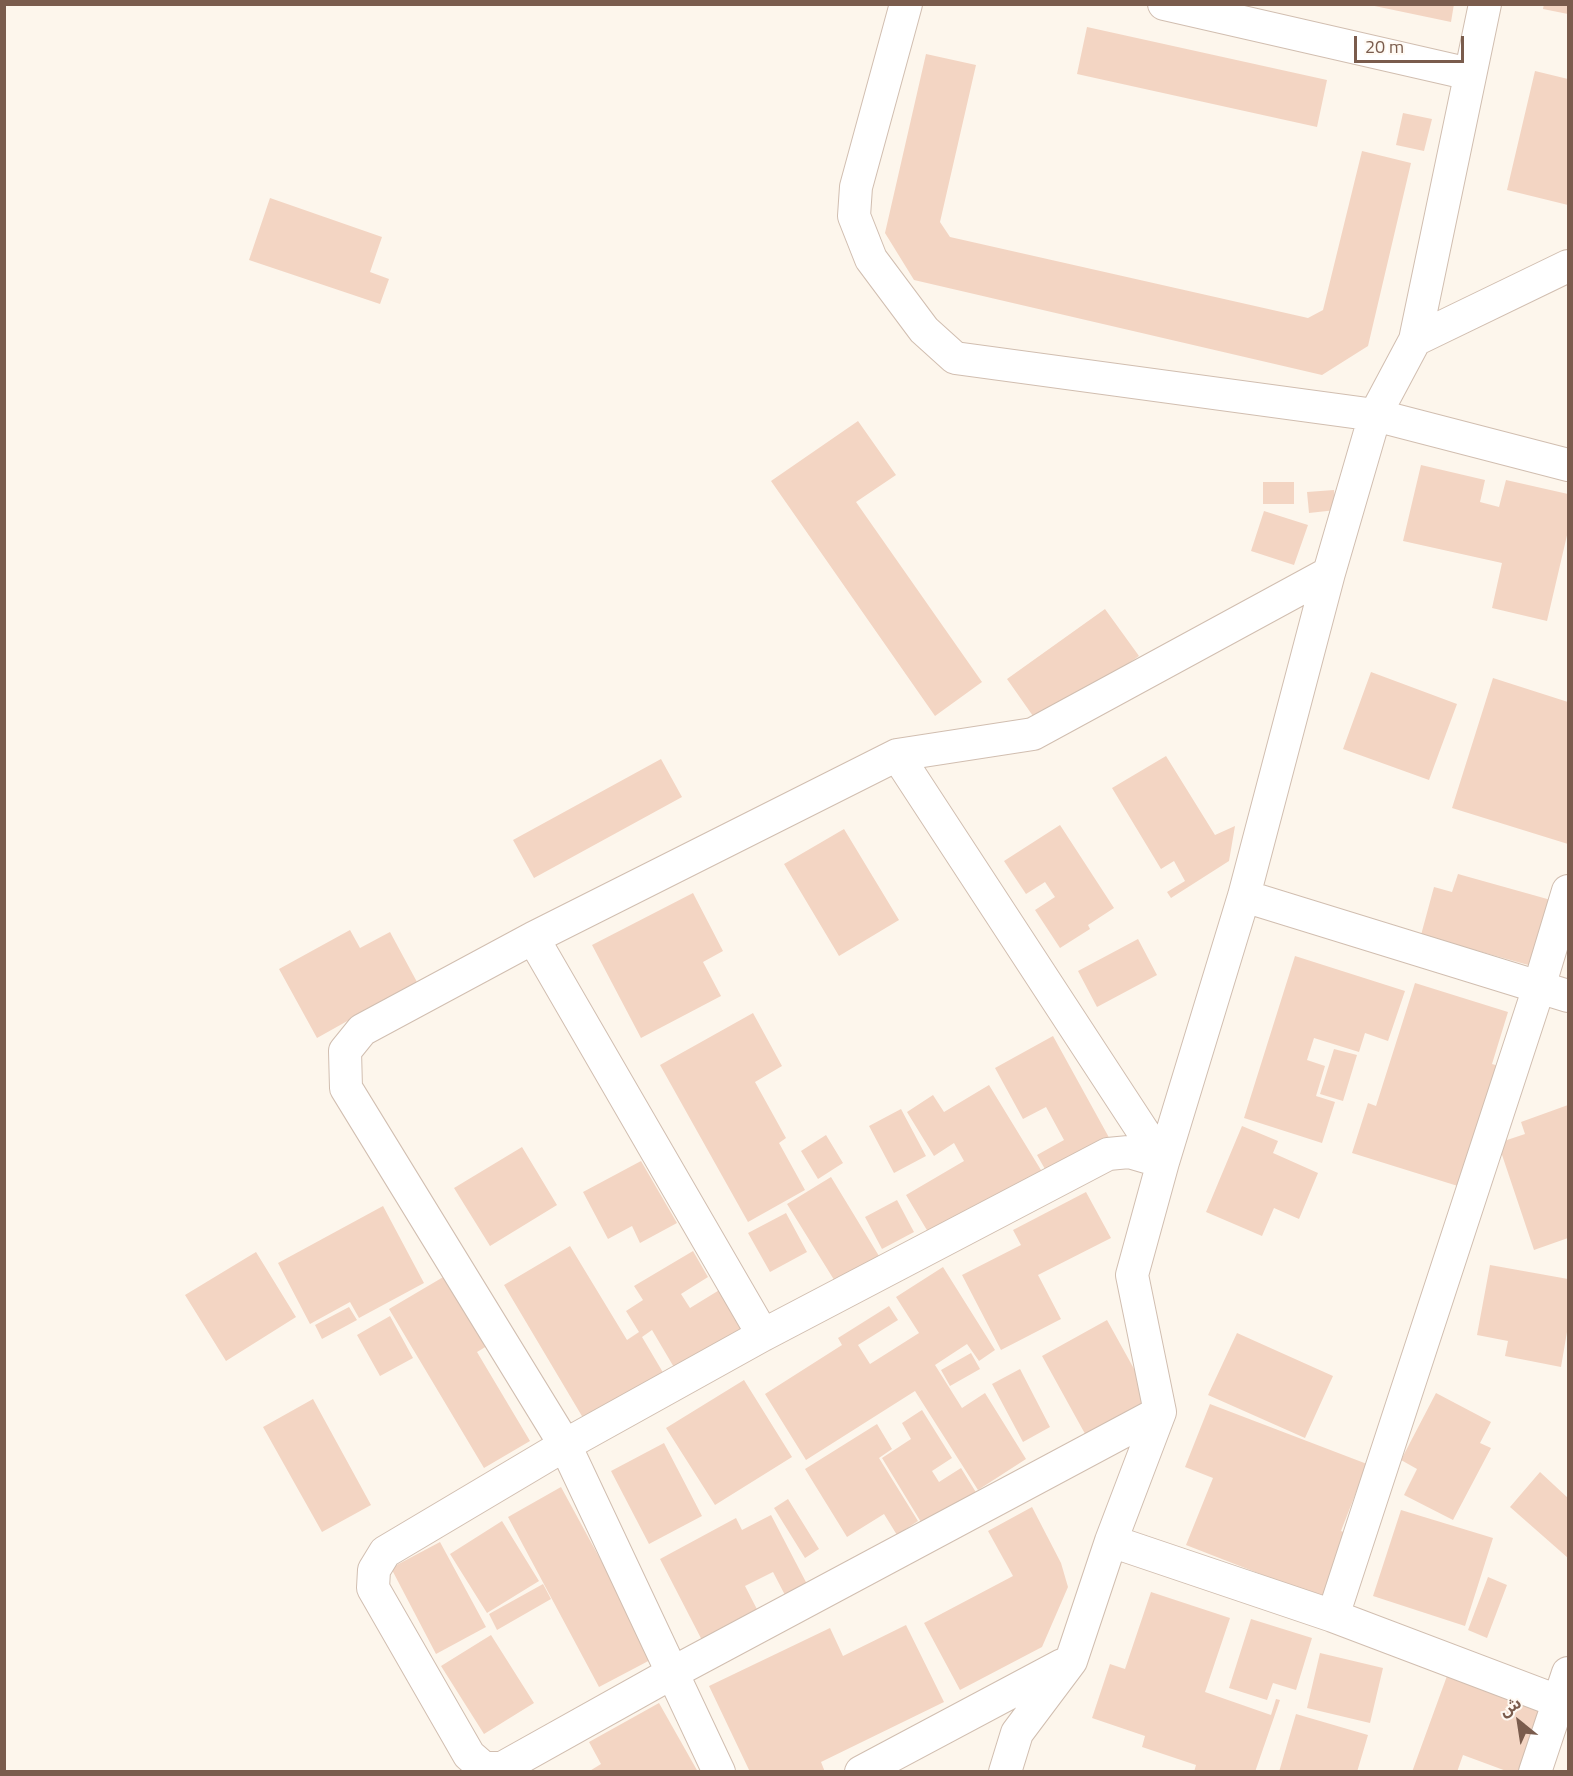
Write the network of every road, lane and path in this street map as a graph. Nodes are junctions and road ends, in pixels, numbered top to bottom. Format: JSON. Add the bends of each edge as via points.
{"nodes":[{"id":1,"x":906,"y":4,"type":"edge"},
{"id":2,"x":1164,"y":4,"type":"edge"},
{"id":3,"x":1485,"y":4,"type":"edge"},
{"id":4,"x":1470,"y":74,"type":"junction"},
{"id":5,"x":1569,"y":266,"type":"edge"},
{"id":6,"x":1415,"y":340,"type":"junction"},
{"id":7,"x":1375,"y":415,"type":"junction"},
{"id":8,"x":1569,"y":465,"type":"edge"},
{"id":9,"x":1329,"y":573,"type":"junction"},
{"id":10,"x":897,"y":755,"type":"junction"},
{"id":11,"x":1569,"y":891,"type":"edge"},
{"id":12,"x":1244,"y":896,"type":"junction"},
{"id":13,"x":533,"y":938,"type":"junction"},
{"id":14,"x":1554,"y":991,"type":"edge"},
{"id":15,"x":1163,"y":1162,"type":"junction"},
{"id":16,"x":763,"y":1335,"type":"junction"},
{"id":17,"x":1160,"y":1412,"type":"junction"},
{"id":18,"x":565,"y":1445,"type":"junction"},
{"id":19,"x":1111,"y":1541,"type":"junction"},
{"id":20,"x":1333,"y":1616,"type":"junction"},
{"id":21,"x":1071,"y":1661,"type":"junction"},
{"id":22,"x":672,"y":1673,"type":"junction"},
{"id":23,"x":1565,"y":1693,"type":"edge"},
{"id":24,"x":719,"y":1772,"type":"edge"},
{"id":25,"x":861,"y":1772,"type":"edge"},
{"id":26,"x":1005,"y":1772,"type":"edge"},
{"id":27,"x":1535,"y":1772,"type":"edge"}],
"edges":[{"from":1,"to":7,"type":"street","via":[[856,187],[854,216],[871,259],[924,330],[955,358]]},
{"from":2,"to":4,"type":"street"},
{"from":3,"to":4,"type":"street"},
{"from":4,"to":6,"type":"street"},
{"from":5,"to":6,"type":"street"},
{"from":6,"to":7,"type":"street"},
{"from":7,"to":8,"type":"street"},
{"from":7,"to":9,"type":"street"},
{"from":9,"to":10,"type":"street","via":[[1033,734]]},
{"from":9,"to":12,"type":"street"},
{"from":10,"to":13,"type":"street"},
{"from":10,"to":15,"type":"street"},
{"from":11,"to":14,"type":"street"},
{"from":12,"to":14,"type":"street"},
{"from":12,"to":15,"type":"street"},
{"from":13,"to":16,"type":"street"},
{"from":13,"to":18,"type":"street","via":[[362,1030],[345,1051],[346,1088]]},
{"from":14,"to":20,"type":"street"},
{"from":15,"to":16,"type":"street","via":[[1129,1152],[1108,1154]]},
{"from":15,"to":17,"type":"street","via":[[1131,1275]]},
{"from":16,"to":18,"type":"street"},
{"from":17,"to":19,"type":"street"},
{"from":17,"to":22,"type":"street"},
{"from":18,"to":22,"type":"street"},
{"from":18,"to":22,"type":"street","via":[[385,1552],[374,1570],[374,1588],[469,1755],[484,1768],[502,1768]]},
{"from":19,"to":20,"type":"street"},
{"from":19,"to":21,"type":"street"},
{"from":20,"to":23,"type":"street"},
{"from":21,"to":25,"type":"street"},
{"from":21,"to":26,"type":"street","via":[[1017,1732]]},
{"from":22,"to":24,"type":"street"},
{"from":23,"to":27,"type":"street"}]}
